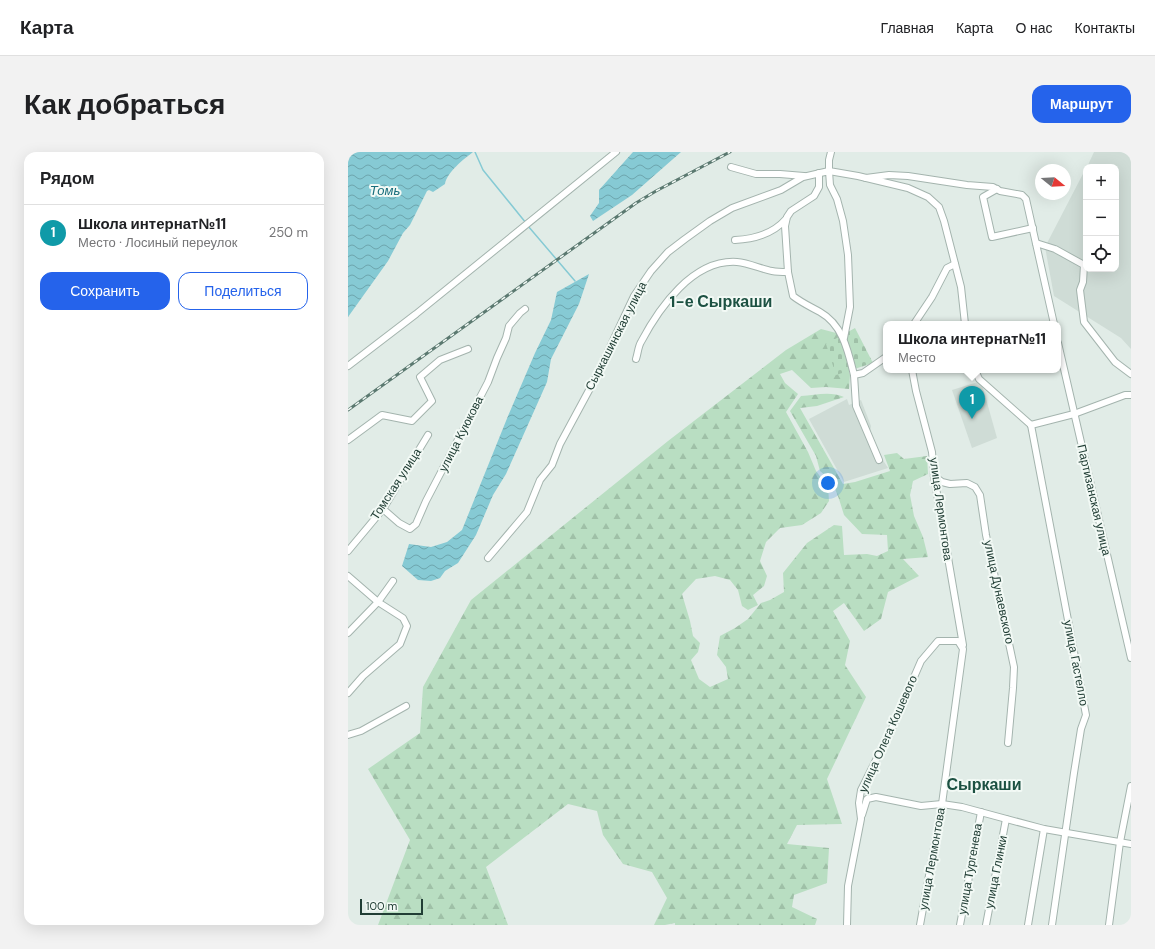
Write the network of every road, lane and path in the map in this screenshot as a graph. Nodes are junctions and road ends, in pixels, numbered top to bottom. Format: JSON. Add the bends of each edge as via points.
{"nodes":[{"id":1,"x":616,"y":152,"type":"edge"},
{"id":2,"x":831,"y":152,"type":"edge"},
{"id":3,"x":731,"y":167,"type":"dead end"},
{"id":4,"x":829,"y":171,"type":"junction"},
{"id":5,"x":819,"y":173,"type":"junction"},
{"id":6,"x":808,"y":176,"type":"junction"},
{"id":7,"x":866,"y":178,"type":"junction"},
{"id":8,"x":997,"y":189,"type":"junction"},
{"id":9,"x":786,"y":220,"type":"junction"},
{"id":10,"x":1033,"y":228,"type":"junction"},
{"id":11,"x":735,"y":240,"type":"dead end"},
{"id":12,"x":1036,"y":243,"type":"junction"},
{"id":13,"x":955,"y":264,"type":"junction"},
{"id":14,"x":788,"y":272,"type":"junction"},
{"id":15,"x":525,"y":309,"type":"dead end"},
{"id":16,"x":916,"y":321,"type":"edge"},
{"id":17,"x":965,"y":321,"type":"edge"},
{"id":18,"x":1053,"y":321,"type":"edge"},
{"id":19,"x":844,"y":338,"type":"junction"},
{"id":20,"x":468,"y":348,"type":"dead end"},
{"id":21,"x":1061,"y":356,"type":"edge"},
{"id":22,"x":636,"y":359,"type":"dead end"},
{"id":23,"x":883,"y":360,"type":"edge"},
{"id":24,"x":348,"y":366,"type":"edge"},
{"id":25,"x":913,"y":373,"type":"edge"},
{"id":26,"x":976,"y":373,"type":"edge"},
{"id":27,"x":1131,"y":374,"type":"edge"},
{"id":28,"x":854,"y":375,"type":"junction"},
{"id":29,"x":1131,"y":395,"type":"edge"},
{"id":30,"x":1074,"y":414,"type":"junction"},
{"id":31,"x":1031,"y":425,"type":"junction"},
{"id":32,"x":428,"y":435,"type":"dead end"},
{"id":33,"x":348,"y":440,"type":"edge"},
{"id":34,"x":879,"y":460,"type":"dead end"},
{"id":35,"x":934,"y":476,"type":"junction"},
{"id":36,"x":383,"y":509,"type":"junction"},
{"id":37,"x":348,"y":551,"type":"edge"},
{"id":38,"x":488,"y":558,"type":"dead end"},
{"id":39,"x":348,"y":576,"type":"edge"},
{"id":40,"x":393,"y":581,"type":"dead end"},
{"id":41,"x":378,"y":602,"type":"junction"},
{"id":42,"x":348,"y":633,"type":"edge"},
{"id":43,"x":963,"y":649,"type":"junction"},
{"id":44,"x":1131,"y":658,"type":"edge"},
{"id":45,"x":348,"y":693,"type":"edge"},
{"id":46,"x":406,"y":706,"type":"dead end"},
{"id":47,"x":348,"y":735,"type":"edge"},
{"id":48,"x":1008,"y":743,"type":"dead end"},
{"id":49,"x":1131,"y":786,"type":"edge"},
{"id":50,"x":942,"y":804,"type":"junction"},
{"id":51,"x":981,"y":812,"type":"junction"},
{"id":52,"x":861,"y":819,"type":"junction"},
{"id":53,"x":1006,"y":819,"type":"junction"},
{"id":54,"x":1044,"y":829,"type":"junction"},
{"id":55,"x":1066,"y":832,"type":"junction"},
{"id":56,"x":1120,"y":842,"type":"junction"},
{"id":57,"x":1131,"y":844,"type":"edge"},
{"id":58,"x":847,"y":925,"type":"edge"},
{"id":59,"x":920,"y":925,"type":"edge"},
{"id":60,"x":960,"y":925,"type":"edge"},
{"id":61,"x":986,"y":925,"type":"edge"},
{"id":62,"x":1028,"y":925,"type":"edge"},
{"id":63,"x":1052,"y":925,"type":"edge"},
{"id":64,"x":1108,"y":925,"type":"edge"}],
"edges":[{"from":1,"to":24,"type":"street"},
{"from":2,"to":4,"type":"street"},
{"from":3,"to":6,"type":"street","via":[[756,174]]},
{"from":4,"to":5,"type":"street","name":"Сыркашинская улица"},
{"from":4,"to":7,"type":"street"},
{"from":4,"to":19,"type":"street","via":[[830,185],[843,220],[848,254],[850,307]]},
{"from":5,"to":6,"type":"street","name":"Сыркашинская улица"},
{"from":5,"to":9,"type":"street","via":[[819,187],[814,196],[791,211]]},
{"from":6,"to":38,"type":"street","name":"Сыркашинская улица","via":[[781,190],[732,208],[710,221],[668,252],[651,270],[634,296],[552,465],[540,480],[527,512]]},
{"from":7,"to":8,"type":"street","via":[[908,176]]},
{"from":7,"to":13,"type":"street","via":[[908,188],[928,197],[939,207]]},
{"from":8,"to":10,"type":"street","via":[[1022,195],[1026,199]]},
{"from":8,"to":10,"type":"street","via":[[983,197],[992,237]]},
{"from":9,"to":11,"type":"street","via":[[772,232],[750,239]]},
{"from":9,"to":14,"type":"street"},
{"from":10,"to":12,"type":"street"},
{"from":12,"to":18,"type":"street"},
{"from":12,"to":27,"type":"street","via":[[1055,249],[1084,265],[1080,290],[1084,322],[1115,362]]},
{"from":13,"to":16,"type":"street","via":[[947,268]]},
{"from":13,"to":17,"type":"street"},
{"from":14,"to":19,"type":"street","via":[[793,296],[829,318]]},
{"from":14,"to":22,"type":"street","via":[[773,272],[737,262],[706,269],[680,286],[668,299],[640,343]]},
{"from":15,"to":36,"type":"street","name":"улица Куюкова","via":[[509,326],[488,382],[416,524],[410,529]]},
{"from":19,"to":28,"type":"street"},
{"from":20,"to":33,"type":"street","via":[[440,360],[420,377],[432,401],[412,421],[382,415]]},
{"from":21,"to":30,"type":"street","name":"Партизанская улица"},
{"from":23,"to":28,"type":"street","via":[[863,373]]},
{"from":25,"to":35,"type":"street","name":"улица Лермонтова","via":[[932,452]]},
{"from":26,"to":31,"type":"street","via":[[979,379]]},
{"from":28,"to":34,"type":"street","via":[[856,406]]},
{"from":29,"to":30,"type":"street"},
{"from":30,"to":31,"type":"street"},
{"from":30,"to":44,"type":"street","name":"Партизанская улица"},
{"from":31,"to":55,"type":"street","name":"улица Гастелло","via":[[1086,715],[1081,729]]},
{"from":32,"to":36,"type":"street","name":"Томская улица"},
{"from":35,"to":43,"type":"street","name":"улица Лермонтова"},
{"from":35,"to":48,"type":"street","name":"улица Дунаевского","via":[[950,484],[967,483],[975,487],[980,495],[1014,666]]},
{"from":36,"to":37,"type":"street","name":"Томская улица"},
{"from":39,"to":41,"type":"street"},
{"from":40,"to":41,"type":"street"},
{"from":41,"to":42,"type":"street"},
{"from":41,"to":45,"type":"street","via":[[403,618],[407,626],[406,631],[400,644]]},
{"from":43,"to":50,"type":"street","name":"улица Лермонтова"},
{"from":43,"to":52,"type":"street","name":"улица Олега Кошевого","via":[[958,642],[938,641],[921,661],[861,790]]},
{"from":46,"to":47,"type":"street","via":[[361,731]]},
{"from":49,"to":56,"type":"street"},
{"from":50,"to":51,"type":"street"},
{"from":50,"to":52,"type":"street","via":[[921,806],[876,796],[867,799]]},
{"from":50,"to":59,"type":"street","name":"улица Лермонтова"},
{"from":51,"to":53,"type":"street"},
{"from":51,"to":60,"type":"street","name":"улица Тургенева"},
{"from":52,"to":58,"type":"street","name":"улица Олега Кошевого","via":[[848,886]]},
{"from":53,"to":54,"type":"street"},
{"from":53,"to":61,"type":"street","name":"улица Глинки"},
{"from":54,"to":55,"type":"street"},
{"from":54,"to":62,"type":"street"},
{"from":55,"to":56,"type":"street"},
{"from":55,"to":63,"type":"street","name":"улица Гастелло"},
{"from":56,"to":57,"type":"street"},
{"from":56,"to":64,"type":"street"}]}
